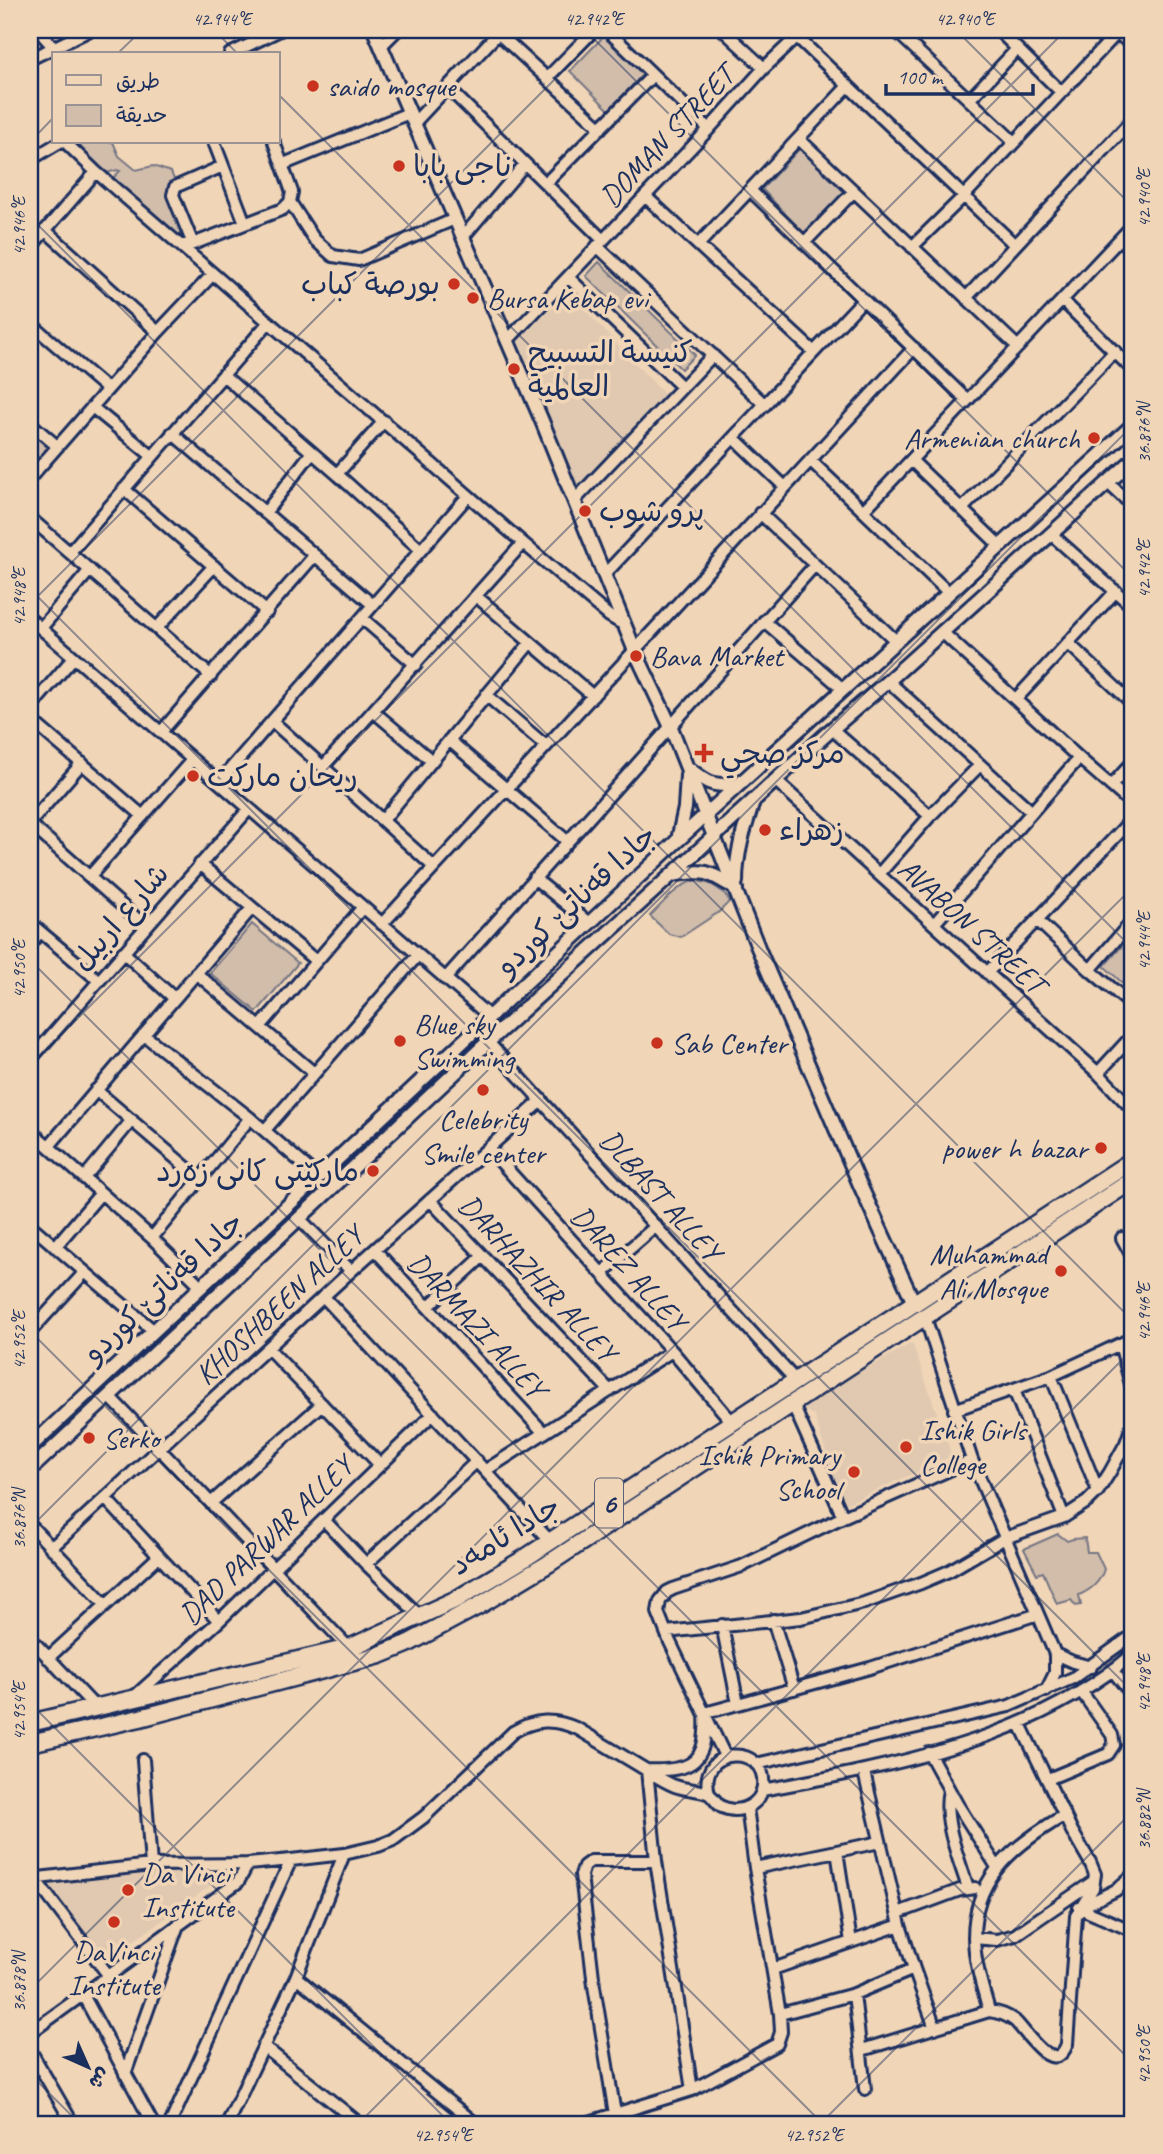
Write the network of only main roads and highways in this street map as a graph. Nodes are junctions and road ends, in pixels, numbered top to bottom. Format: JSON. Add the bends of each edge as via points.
{"nodes":[{"id":1,"x":1133,"y":1160,"type":"edge"},
{"id":2,"x":1133,"y":1180,"type":"edge"},
{"id":3,"x":678,"y":1458,"type":"junction"},
{"id":4,"x":687,"y":1474,"type":"junction"},
{"id":5,"x":650,"y":1476,"type":"junction"},
{"id":6,"x":661,"y":1490,"type":"junction"},
{"id":7,"x":30,"y":1723,"type":"edge"},
{"id":8,"x":30,"y":1743,"type":"edge"}],
"edges":[{"from":1,"to":3,"type":"main road","name":"جادا ئامەد","number":"6"},
{"from":2,"to":4,"type":"main road","name":"جادا ئامەد","number":"6"},
{"from":3,"to":4,"type":"main road"},
{"from":3,"to":5,"type":"main road","name":"جادا ئامەد","number":"6"},
{"from":4,"to":6,"type":"main road","name":"جادا ئامەد","number":"6"},
{"from":5,"to":6,"type":"main road"},
{"from":5,"to":7,"type":"main road","name":"جادا ئامەد","number":"6","via":[[457,1599],[349,1648]]},
{"from":6,"to":8,"type":"main road","name":"جادا ئامەد","number":"6","via":[[503,1592],[394,1650],[326,1671]]}]}
